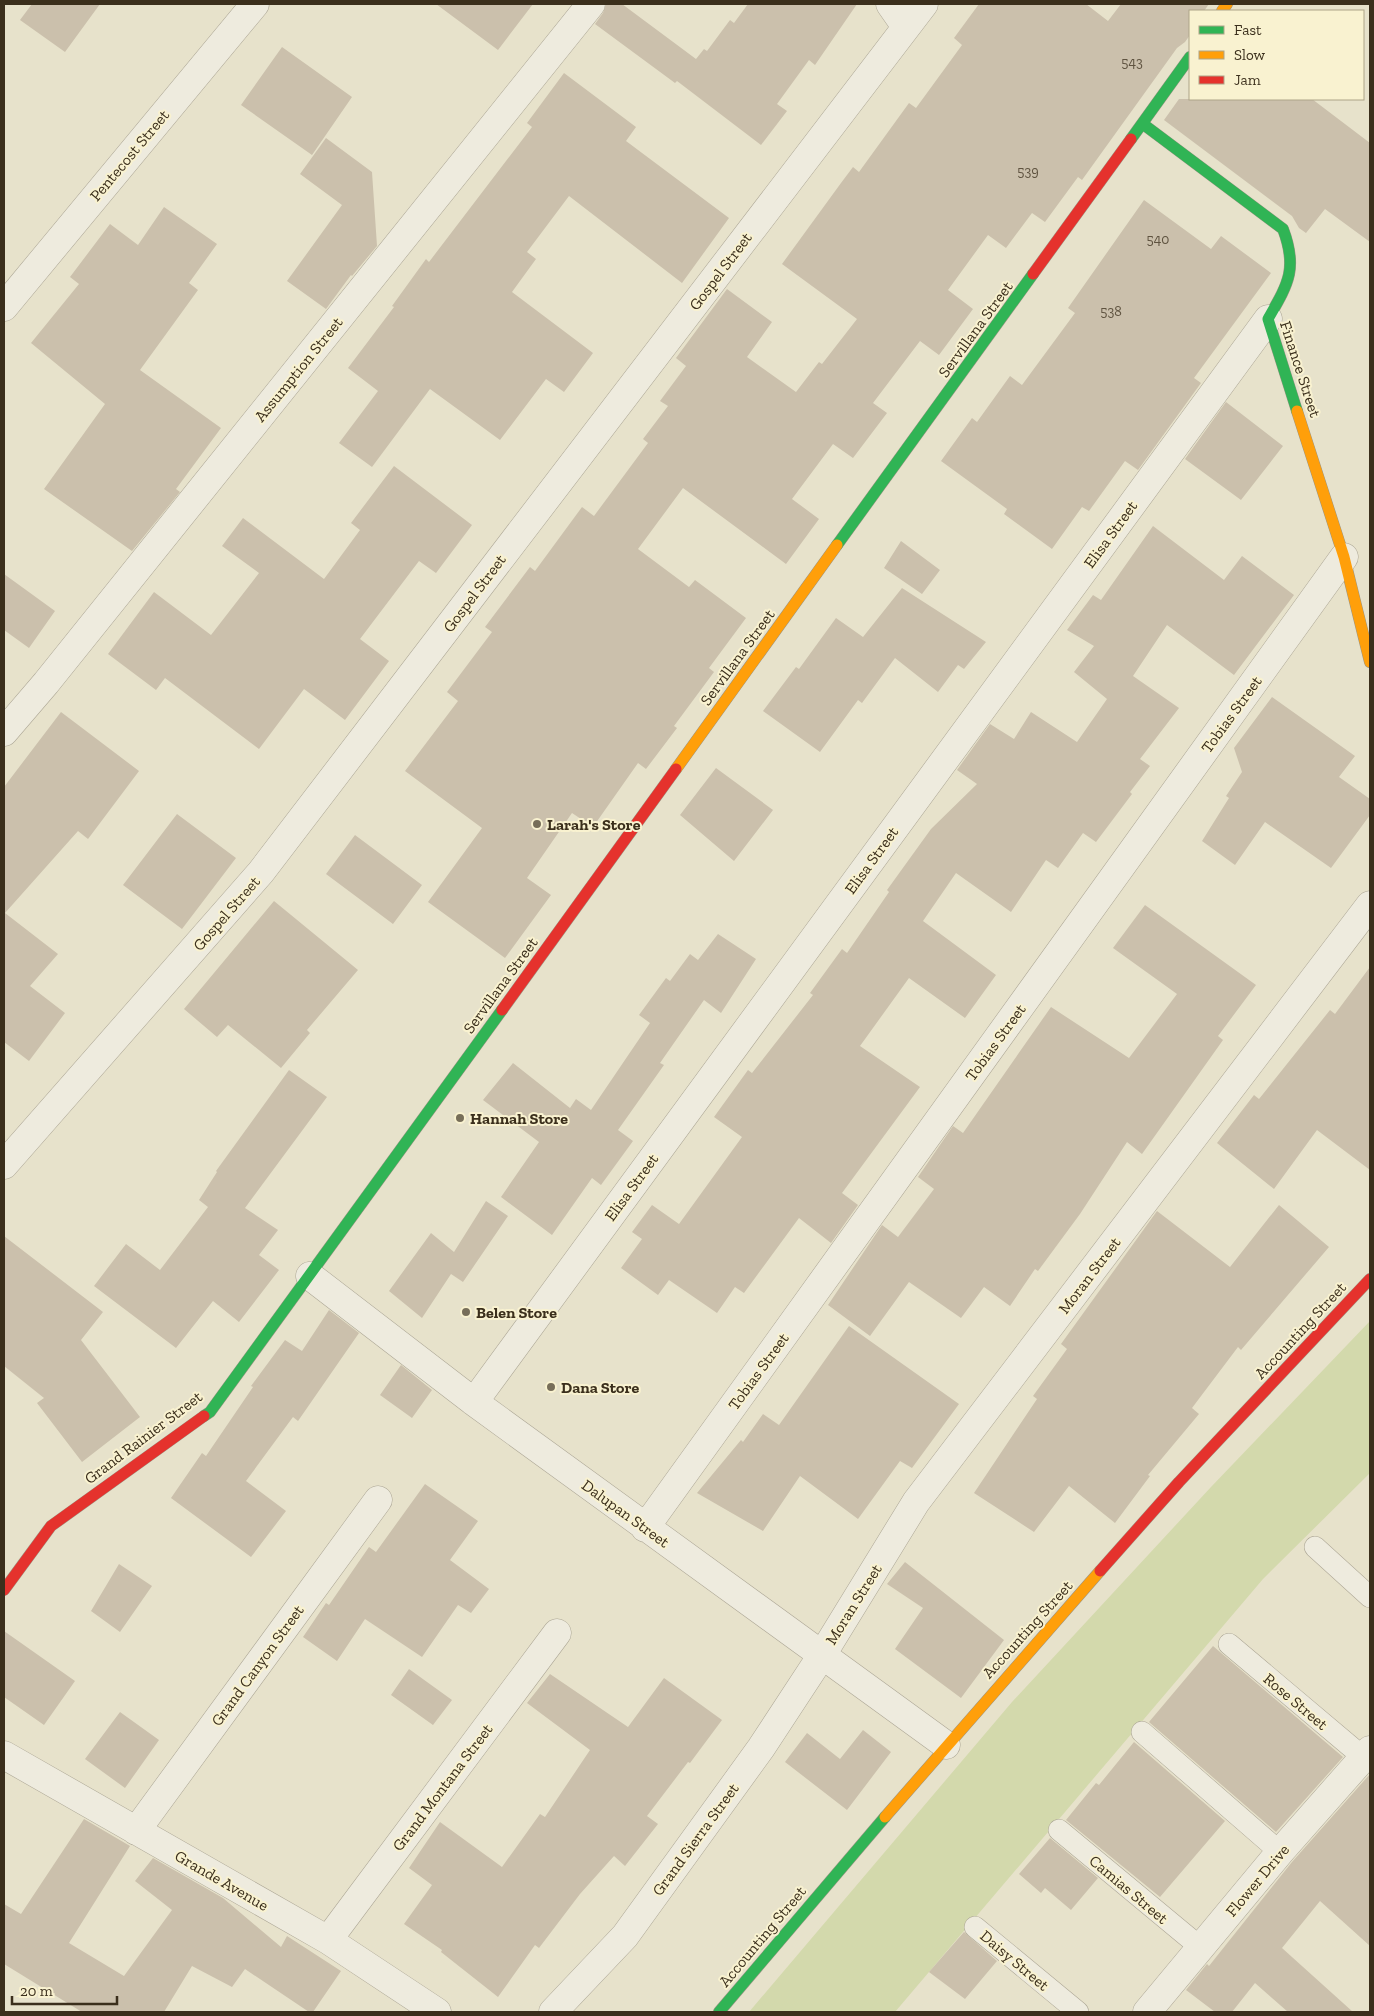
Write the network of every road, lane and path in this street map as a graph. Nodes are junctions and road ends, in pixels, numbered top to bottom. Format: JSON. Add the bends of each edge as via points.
{"nodes":[{"id":1,"x":255,"y":4,"type":"edge"},
{"id":2,"x":591,"y":4,"type":"edge"},
{"id":3,"x":890,"y":4,"type":"edge"},
{"id":4,"x":924,"y":4,"type":"edge"},
{"id":5,"x":906,"y":27,"type":"junction"},
{"id":6,"x":1189,"y":57,"type":"edge"},
{"id":7,"x":1143,"y":124,"type":"junction"},
{"id":8,"x":4,"y":307,"type":"edge"},
{"id":9,"x":1268,"y":319,"type":"junction"},
{"id":10,"x":1344,"y":557,"type":"junction"},
{"id":11,"x":1370,"y":662,"type":"edge"},
{"id":12,"x":4,"y":732,"type":"edge"},
{"id":13,"x":1370,"y":904,"type":"edge"},
{"id":14,"x":4,"y":1165,"type":"edge"},
{"id":15,"x":310,"y":1276,"type":"junction"},
{"id":16,"x":1370,"y":1279,"type":"edge"},
{"id":17,"x":474,"y":1402,"type":"junction"},
{"id":18,"x":378,"y":1500,"type":"dead end"},
{"id":19,"x":645,"y":1528,"type":"junction"},
{"id":20,"x":1315,"y":1546,"type":"dead end"},
{"id":21,"x":4,"y":1590,"type":"edge"},
{"id":22,"x":1370,"y":1597,"type":"edge"},
{"id":23,"x":557,"y":1633,"type":"dead end"},
{"id":24,"x":1228,"y":1644,"type":"dead end"},
{"id":25,"x":822,"y":1655,"type":"junction"},
{"id":26,"x":1142,"y":1732,"type":"dead end"},
{"id":27,"x":946,"y":1745,"type":"junction"},
{"id":28,"x":1367,"y":1754,"type":"edge"},
{"id":29,"x":4,"y":1755,"type":"edge"},
{"id":30,"x":1059,"y":1830,"type":"dead end"},
{"id":31,"x":136,"y":1831,"type":"junction"},
{"id":32,"x":1280,"y":1852,"type":"junction"},
{"id":33,"x":975,"y":1927,"type":"dead end"},
{"id":34,"x":328,"y":1940,"type":"junction"},
{"id":35,"x":1200,"y":1948,"type":"junction"},
{"id":36,"x":437,"y":2012,"type":"edge"},
{"id":37,"x":553,"y":2012,"type":"edge"},
{"id":38,"x":719,"y":2012,"type":"edge"},
{"id":39,"x":1078,"y":2012,"type":"edge"},
{"id":40,"x":1147,"y":2012,"type":"edge"}],
"edges":[{"from":1,"to":8,"type":"street","name":"Pentecost Street"},
{"from":2,"to":12,"type":"street","name":"Assumption Street"},
{"from":3,"to":5,"type":"street"},
{"from":4,"to":5,"type":"street","name":"Gospel Street"},
{"from":5,"to":14,"type":"street","name":"Gospel Street","via":[[261,872]]},
{"from":6,"to":7,"type":"street","name":"Servillana Street"},
{"from":7,"to":9,"type":"street","name":"Finance Street","via":[[1284,229],[1293,261],[1288,282]]},
{"from":7,"to":15,"type":"street","name":"Servillana Street"},
{"from":9,"to":10,"type":"street","name":"Finance Street"},
{"from":9,"to":17,"type":"street","name":"Elisa Street"},
{"from":10,"to":11,"type":"street","name":"Finance Street"},
{"from":10,"to":19,"type":"street","name":"Tobias Street"},
{"from":13,"to":25,"type":"street","name":"Moran Street","via":[[916,1502]]},
{"from":15,"to":17,"type":"street","name":"Dalupan Street"},
{"from":15,"to":21,"type":"street","name":"Grand Rainier Street","via":[[210,1412],[50,1526]]},
{"from":16,"to":27,"type":"street","name":"Accounting Street","via":[[1179,1482]]},
{"from":17,"to":19,"type":"street","name":"Dalupan Street"},
{"from":18,"to":31,"type":"street","name":"Grand Canyon Street"},
{"from":19,"to":25,"type":"street","name":"Dalupan Street"},
{"from":20,"to":22,"type":"lane"},
{"from":23,"to":34,"type":"street","name":"Grand Montana Street"},
{"from":24,"to":28,"type":"lane","name":"Rose Street"},
{"from":25,"to":27,"type":"street","name":"Dalupan Street"},
{"from":25,"to":37,"type":"street","name":"Grand Sierra Street","via":[[761,1748],[625,1936]]},
{"from":26,"to":32,"type":"lane"},
{"from":27,"to":38,"type":"street","name":"Accounting Street"},
{"from":28,"to":32,"type":"street","name":"Flower Drive"},
{"from":29,"to":31,"type":"street","name":"Grande Avenue"},
{"from":30,"to":35,"type":"lane","name":"Camias Street"},
{"from":31,"to":34,"type":"street","name":"Grande Avenue"},
{"from":32,"to":35,"type":"street","name":"Flower Drive"},
{"from":33,"to":39,"type":"lane","name":"Daisy Street"},
{"from":34,"to":36,"type":"street","name":"Grande Avenue"},
{"from":35,"to":40,"type":"street","name":"Flower Drive"}]}
